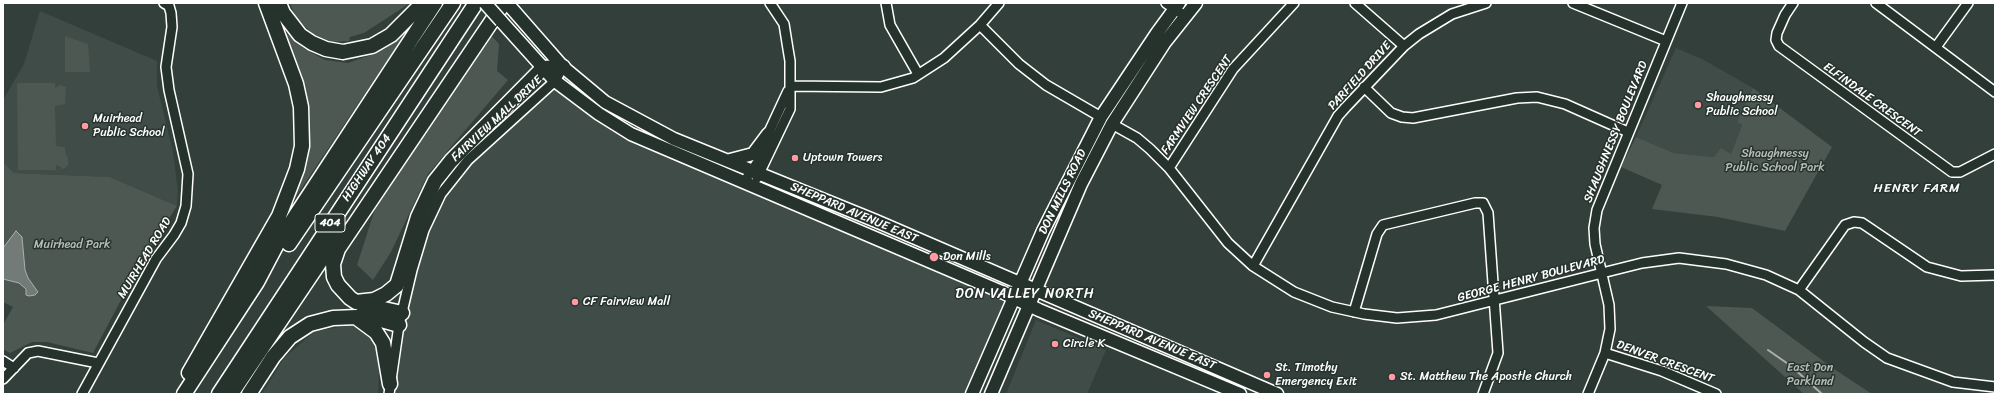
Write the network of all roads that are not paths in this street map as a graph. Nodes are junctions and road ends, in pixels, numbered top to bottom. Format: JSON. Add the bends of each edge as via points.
{"nodes":[{"id":1,"x":266,"y":3,"type":"edge"},
{"id":2,"x":279,"y":3,"type":"edge"},
{"id":3,"x":423,"y":3,"type":"edge"},
{"id":4,"x":435,"y":3,"type":"edge"},
{"id":5,"x":453,"y":3,"type":"edge"},
{"id":6,"x":476,"y":3,"type":"edge"},
{"id":7,"x":485,"y":3,"type":"edge"},
{"id":8,"x":770,"y":3,"type":"edge"},
{"id":9,"x":886,"y":3,"type":"edge"},
{"id":10,"x":999,"y":3,"type":"edge"},
{"id":11,"x":1196,"y":3,"type":"edge"},
{"id":12,"x":1294,"y":3,"type":"edge"},
{"id":13,"x":1355,"y":3,"type":"edge"},
{"id":14,"x":1486,"y":3,"type":"edge"},
{"id":15,"x":1573,"y":3,"type":"edge"},
{"id":16,"x":1682,"y":3,"type":"edge"},
{"id":17,"x":1793,"y":3,"type":"edge"},
{"id":18,"x":1876,"y":3,"type":"edge"},
{"id":19,"x":1968,"y":3,"type":"edge"},
{"id":20,"x":505,"y":4,"type":"edge"},
{"id":21,"x":166,"y":5,"type":"edge"},
{"id":22,"x":1173,"y":5,"type":"edge"},
{"id":23,"x":1185,"y":16,"type":"junction"},
{"id":24,"x":980,"y":25,"type":"junction"},
{"id":25,"x":1666,"y":41,"type":"junction"},
{"id":26,"x":1404,"y":46,"type":"junction"},
{"id":27,"x":1936,"y":47,"type":"junction"},
{"id":28,"x":563,"y":67,"type":"junction"},
{"id":29,"x":543,"y":68,"type":"junction"},
{"id":30,"x":918,"y":74,"type":"junction"},
{"id":31,"x":555,"y":81,"type":"junction"},
{"id":32,"x":790,"y":86,"type":"junction"},
{"id":33,"x":1364,"y":87,"type":"junction"},
{"id":34,"x":1995,"y":92,"type":"edge"},
{"id":35,"x":1101,"y":117,"type":"junction"},
{"id":36,"x":1112,"y":124,"type":"junction"},
{"id":37,"x":1628,"y":132,"type":"junction"},
{"id":38,"x":768,"y":134,"type":"junction"},
{"id":39,"x":1995,"y":154,"type":"edge"},
{"id":40,"x":728,"y":160,"type":"junction"},
{"id":41,"x":1169,"y":168,"type":"junction"},
{"id":42,"x":755,"y":172,"type":"junction"},
{"id":43,"x":748,"y":184,"type":"junction"},
{"id":44,"x":1253,"y":266,"type":"junction"},
{"id":45,"x":1602,"y":273,"type":"junction"},
{"id":46,"x":1995,"y":275,"type":"edge"},
{"id":47,"x":257,"y":282,"type":"junction"},
{"id":48,"x":1021,"y":283,"type":"junction"},
{"id":49,"x":1035,"y":290,"type":"junction"},
{"id":50,"x":1799,"y":290,"type":"junction"},
{"id":51,"x":1014,"y":300,"type":"junction"},
{"id":52,"x":1494,"y":301,"type":"junction"},
{"id":53,"x":356,"y":302,"type":"junction"},
{"id":54,"x":1028,"y":306,"type":"junction"},
{"id":55,"x":1354,"y":312,"type":"junction"},
{"id":56,"x":357,"y":318,"type":"junction"},
{"id":57,"x":400,"y":319,"type":"junction"},
{"id":58,"x":1605,"y":352,"type":"junction"},
{"id":59,"x":3,"y":361,"type":"edge"},
{"id":60,"x":98,"y":363,"type":"junction"},
{"id":61,"x":14,"y":368,"type":"junction"},
{"id":62,"x":3,"y":380,"type":"edge"},
{"id":63,"x":1995,"y":387,"type":"edge"},
{"id":64,"x":390,"y":389,"type":"edge"},
{"id":65,"x":82,"y":394,"type":"edge"},
{"id":66,"x":180,"y":394,"type":"edge"},
{"id":67,"x":184,"y":394,"type":"edge"},
{"id":68,"x":219,"y":394,"type":"edge"},
{"id":69,"x":231,"y":394,"type":"edge"},
{"id":70,"x":249,"y":394,"type":"edge"},
{"id":71,"x":972,"y":394,"type":"edge"},
{"id":72,"x":991,"y":394,"type":"edge"},
{"id":73,"x":1240,"y":394,"type":"edge"},
{"id":74,"x":1277,"y":394,"type":"edge"},
{"id":75,"x":1482,"y":394,"type":"edge"},
{"id":76,"x":1588,"y":394,"type":"edge"},
{"id":77,"x":1716,"y":394,"type":"edge"}],
"edges":[{"from":1,"to":66,"type":"highway","via":[[296,84],[301,107],[302,146],[297,169],[279,216],[193,364]]},
{"from":2,"to":3,"type":"highway","via":[[283,13],[300,35],[326,49],[343,52],[372,46],[391,35]]},
{"from":4,"to":47,"type":"highway","name":"HIGHWAY 404","number":"404","via":[[277,244]]},
{"from":5,"to":47,"type":"highway","name":"HIGHWAY 404","number":"404","via":[[284,250]]},
{"from":6,"to":68,"type":"highway","name":"HIGHWAY 404","number":"404"},
{"from":7,"to":29,"type":"main road","name":"SHEPPARD AVENUE EAST","bridge":true},
{"from":8,"to":32,"type":"street","via":[[784,24],[790,61]]},
{"from":9,"to":30,"type":"street","via":[[890,25]]},
{"from":10,"to":24,"type":"street"},
{"from":11,"to":23,"type":"main road","name":"DON MILLS ROAD"},
{"from":12,"to":41,"type":"street","name":"FARMVIEW CRESCENT","via":[[1233,70]]},
{"from":13,"to":26,"type":"street"},
{"from":14,"to":26,"type":"street","name":"PARFIELD DRIVE","via":[[1452,14]]},
{"from":15,"to":25,"type":"street"},
{"from":16,"to":25,"type":"street","name":"SHAUGHNESSY BOULEVARD"},
{"from":17,"to":39,"type":"street","name":"ELFINDALE CRESCENT","via":[[1776,34],[1780,46],[1952,172],[1960,172]]},
{"from":18,"to":27,"type":"street"},
{"from":19,"to":27,"type":"street"},
{"from":20,"to":28,"type":"main road","name":"SHEPPARD AVENUE EAST"},
{"from":20,"to":53,"type":"highway","via":[[338,249],[333,264],[334,277],[338,285]]},
{"from":20,"to":69,"type":"highway","via":[[465,52]]},
{"from":21,"to":60,"type":"street","name":"MUIRHEAD ROAD","via":[[172,27],[166,67],[188,174],[186,206],[174,235],[156,259]]},
{"from":22,"to":23,"type":"street"},
{"from":22,"to":35,"type":"main road","name":"DON MILLS ROAD"},
{"from":23,"to":36,"type":"main road","name":"DON MILLS ROAD"},
{"from":24,"to":30,"type":"street","via":[[944,58]]},
{"from":24,"to":35,"type":"street","via":[[1019,64],[1046,85]]},
{"from":25,"to":37,"type":"street","name":"SHAUGHNESSY BOULEVARD"},
{"from":26,"to":33,"type":"street","name":"PARFIELD DRIVE"},
{"from":27,"to":34,"type":"street"},
{"from":28,"to":29,"type":"highway"},
{"from":28,"to":31,"type":"street","name":"FAIRVIEW MALL DRIVE"},
{"from":28,"to":40,"type":"main road","name":"SHEPPARD AVENUE EAST","via":[[605,102],[674,139]]},
{"from":29,"to":31,"type":"main road","name":"SHEPPARD AVENUE EAST"},
{"from":29,"to":53,"type":"highway","via":[[455,156],[435,181],[418,217],[397,284],[374,300]]},
{"from":30,"to":32,"type":"street","via":[[896,84],[881,87]]},
{"from":31,"to":43,"type":"main road","name":"SHEPPARD AVENUE EAST","via":[[631,134]]},
{"from":31,"to":57,"type":"street","name":"FAIRVIEW MALL DRIVE","via":[[468,160],[441,194],[424,230]]},
{"from":32,"to":38,"type":"street"},
{"from":32,"to":42,"type":"street","via":[[790,109]]},
{"from":33,"to":37,"type":"street","via":[[1391,113],[1402,117],[1412,118],[1537,96],[1565,104]]},
{"from":33,"to":44,"type":"street","name":"PARFIELD DRIVE","via":[[1338,116]]},
{"from":35,"to":48,"type":"main road","name":"DON MILLS ROAD","via":[[1043,231]]},
{"from":36,"to":41,"type":"street","name":"GEORGE HENRY BOULEVARD","via":[[1137,138]]},
{"from":36,"to":49,"type":"main road","name":"DON MILLS ROAD","via":[[1081,184]]},
{"from":37,"to":45,"type":"street","name":"SHAUGHNESSY BOULEVARD","via":[[1597,210],[1595,244]]},
{"from":38,"to":40,"type":"main road","via":[[754,154]]},
{"from":38,"to":42,"type":"street"},
{"from":40,"to":42,"type":"main road","name":"SHEPPARD AVENUE EAST"},
{"from":41,"to":44,"type":"street","name":"GEORGE HENRY BOULEVARD","via":[[1228,243]]},
{"from":42,"to":43,"type":"street"},
{"from":42,"to":48,"type":"main road","name":"SHEPPARD AVENUE EAST"},
{"from":43,"to":51,"type":"main road","name":"SHEPPARD AVENUE EAST","via":[[1004,293]]},
{"from":44,"to":55,"type":"street","name":"GEORGE HENRY BOULEVARD","via":[[1294,292],[1332,307]]},
{"from":45,"to":50,"type":"street","name":"GEORGE HENRY BOULEVARD","via":[[1642,263],[1678,258],[1726,264],[1766,275]]},
{"from":45,"to":52,"type":"street","name":"GEORGE HENRY BOULEVARD"},
{"from":45,"to":58,"type":"street","name":"SHAUGHNESSY BOULEVARD","via":[[1609,305],[1610,329]]},
{"from":46,"to":50,"type":"street","via":[[1961,276],[1927,267],[1862,223],[1854,222],[1845,225]]},
{"from":47,"to":67,"type":"highway","name":"HIGHWAY 404","number":"404"},
{"from":48,"to":49,"type":"main road","name":"SHEPPARD AVENUE EAST"},
{"from":48,"to":51,"type":"main road","name":"DON MILLS ROAD"},
{"from":49,"to":54,"type":"main road","name":"DON MILLS ROAD"},
{"from":49,"to":74,"type":"main road","name":"SHEPPARD AVENUE EAST"},
{"from":50,"to":63,"type":"street","name":"GEORGE HENRY BOULEVARD","via":[[1887,358],[1952,382]]},
{"from":51,"to":54,"type":"main road","name":"SHEPPARD AVENUE EAST"},
{"from":51,"to":71,"type":"main road","name":"DON MILLS ROAD"},
{"from":52,"to":55,"type":"street","name":"GEORGE HENRY BOULEVARD","via":[[1412,318]]},
{"from":52,"to":55,"type":"street","via":[[1488,209],[1483,204],[1475,203],[1383,225],[1377,234]]},
{"from":52,"to":75,"type":"street","via":[[1498,353]]},
{"from":53,"to":57,"type":"highway"},
{"from":54,"to":72,"type":"main road","name":"DON MILLS ROAD"},
{"from":54,"to":73,"type":"main road","name":"SHEPPARD AVENUE EAST"},
{"from":56,"to":57,"type":"highway"},
{"from":56,"to":64,"type":"highway","via":[[376,332],[383,343]]},
{"from":56,"to":70,"type":"highway","via":[[333,318],[310,324],[290,337],[273,357]]},
{"from":57,"to":64,"type":"street","name":"FAIRVIEW MALL DRIVE"},
{"from":58,"to":76,"type":"street","name":"SHAUGHNESSY BOULEVARD"},
{"from":58,"to":77,"type":"street","name":"DENVER CRESCENT","via":[[1662,371]]},
{"from":59,"to":61,"type":"street"},
{"from":60,"to":61,"type":"street","via":[[38,351],[28,353]]},
{"from":60,"to":65,"type":"street","name":"MUIRHEAD ROAD"},
{"from":61,"to":62,"type":"street"}]}
